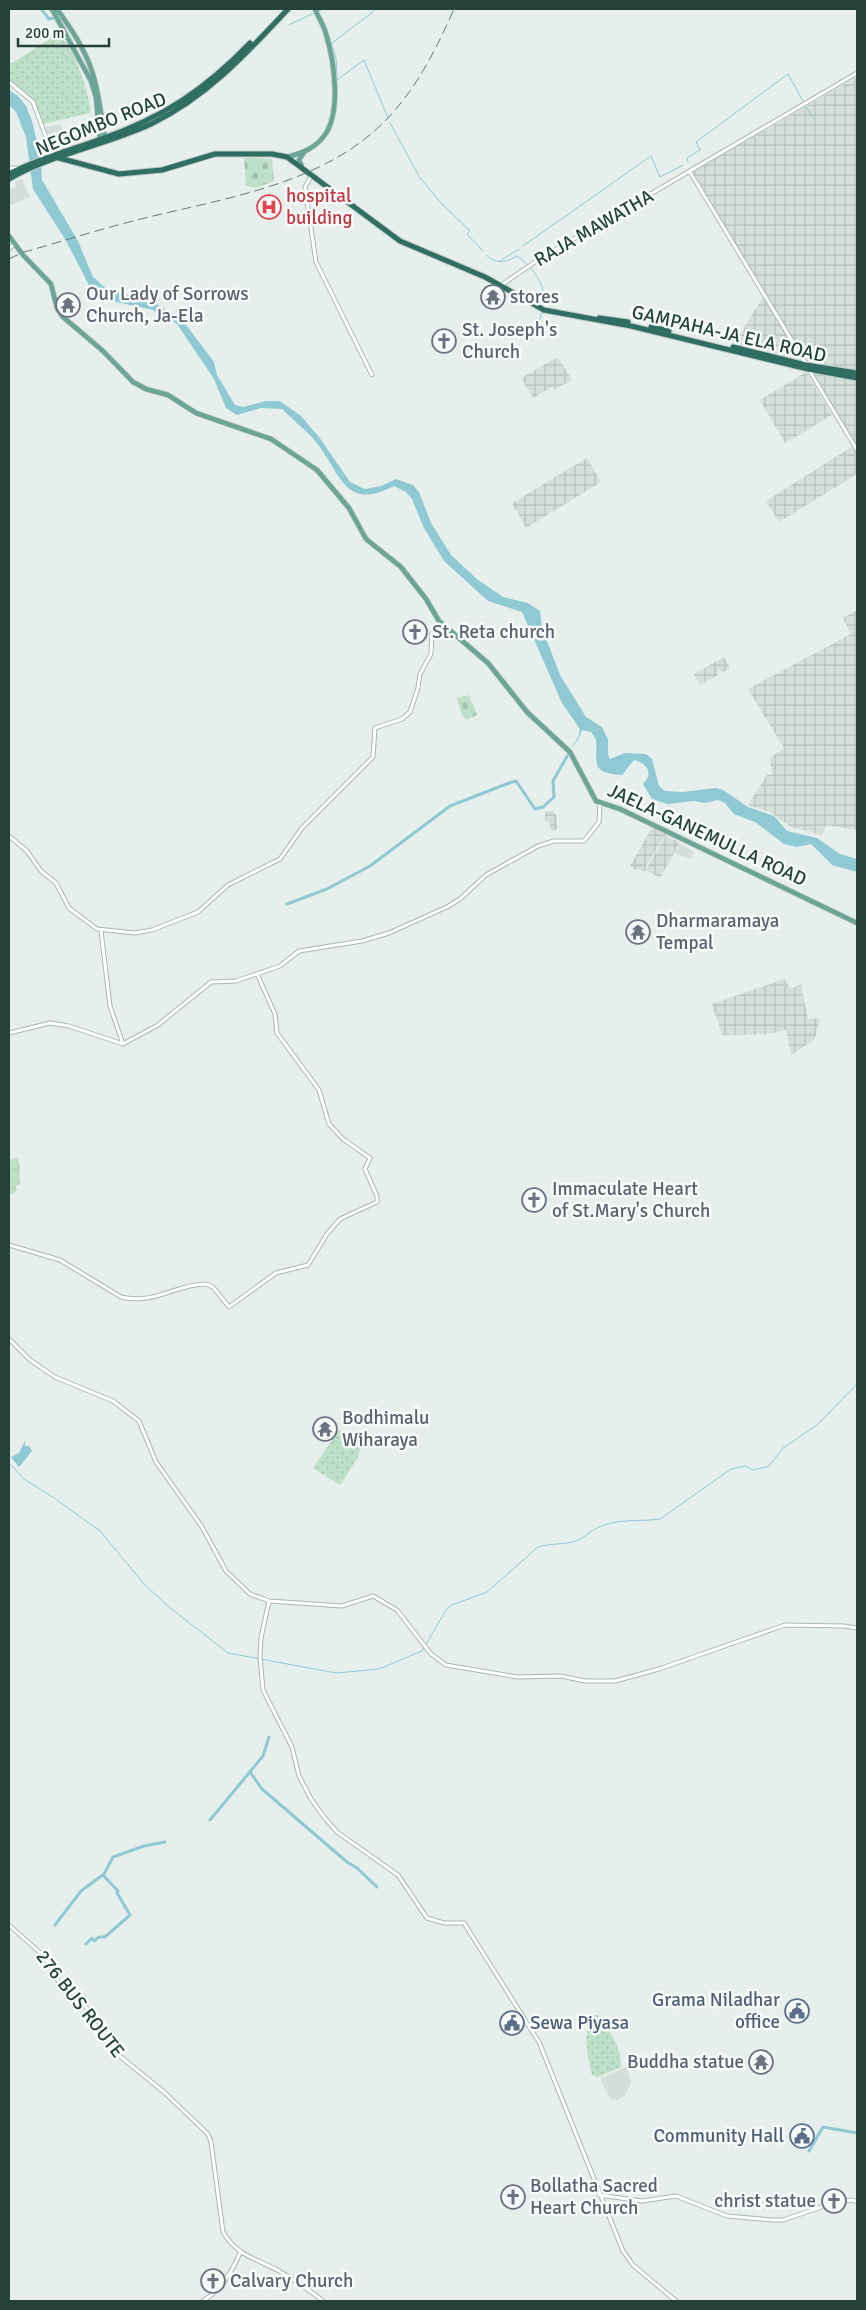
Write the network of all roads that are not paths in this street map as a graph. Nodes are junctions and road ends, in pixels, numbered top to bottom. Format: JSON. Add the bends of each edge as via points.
{"nodes":[{"id":1,"x":52,"y":9,"type":"edge"},
{"id":2,"x":57,"y":9,"type":"edge"},
{"id":3,"x":284,"y":9,"type":"edge"},
{"id":4,"x":288,"y":9,"type":"edge"},
{"id":5,"x":315,"y":9,"type":"edge"},
{"id":6,"x":857,"y":73,"type":"edge"},
{"id":7,"x":9,"y":82,"type":"edge"},
{"id":8,"x":103,"y":141,"type":"junction"},
{"id":9,"x":84,"y":150,"type":"junction"},
{"id":10,"x":66,"y":152,"type":"junction"},
{"id":11,"x":73,"y":153,"type":"junction"},
{"id":12,"x":299,"y":156,"type":"junction"},
{"id":13,"x":288,"y":157,"type":"junction"},
{"id":14,"x":52,"y":158,"type":"junction"},
{"id":15,"x":59,"y":158,"type":"junction"},
{"id":16,"x":293,"y":161,"type":"junction"},
{"id":17,"x":82,"y":162,"type":"junction"},
{"id":18,"x":87,"y":166,"type":"junction"},
{"id":19,"x":302,"y":167,"type":"junction"},
{"id":20,"x":9,"y":168,"type":"edge"},
{"id":21,"x":26,"y":168,"type":"junction"},
{"id":22,"x":690,"y":172,"type":"junction"},
{"id":23,"x":9,"y":174,"type":"edge"},
{"id":24,"x":312,"y":174,"type":"junction"},
{"id":25,"x":9,"y":179,"type":"edge"},
{"id":26,"x":9,"y":236,"type":"edge"},
{"id":27,"x":14,"y":244,"type":"junction"},
{"id":28,"x":9,"y":249,"type":"edge"},
{"id":29,"x":500,"y":286,"type":"junction"},
{"id":30,"x":807,"y":367,"type":"junction"},
{"id":31,"x":857,"y":373,"type":"edge"},
{"id":32,"x":372,"y":375,"type":"dead end"},
{"id":33,"x":857,"y":378,"type":"edge"},
{"id":34,"x":857,"y":450,"type":"edge"},
{"id":35,"x":442,"y":624,"type":"junction"},
{"id":36,"x":600,"y":804,"type":"junction"},
{"id":37,"x":9,"y":836,"type":"edge"},
{"id":38,"x":857,"y":923,"type":"edge"},
{"id":39,"x":101,"y":931,"type":"junction"},
{"id":40,"x":258,"y":974,"type":"junction"},
{"id":41,"x":9,"y":1033,"type":"edge"},
{"id":42,"x":123,"y":1044,"type":"junction"},
{"id":43,"x":9,"y":1245,"type":"edge"},
{"id":44,"x":9,"y":1339,"type":"edge"},
{"id":45,"x":270,"y":1601,"type":"junction"},
{"id":46,"x":857,"y":1628,"type":"edge"},
{"id":47,"x":9,"y":1924,"type":"edge"},
{"id":48,"x":599,"y":2195,"type":"junction"},
{"id":49,"x":857,"y":2202,"type":"edge"},
{"id":50,"x":240,"y":2253,"type":"junction"},
{"id":51,"x":203,"y":2301,"type":"edge"},
{"id":52,"x":323,"y":2301,"type":"edge"},
{"id":53,"x":676,"y":2301,"type":"edge"}],
"edges":[{"from":1,"to":8,"type":"main road","via":[[91,81]]},
{"from":2,"to":8,"type":"main road","via":[[85,52],[93,75]]},
{"from":3,"to":8,"type":"highway","name":"NEGOMBO ROAD","via":[[206,85],[164,113]]},
{"from":4,"to":8,"type":"highway","name":"NEGOMBO ROAD","via":[[210,87],[173,112]]},
{"from":5,"to":12,"type":"main road","via":[[331,56],[334,106],[325,135]]},
{"from":6,"to":22,"type":"street","name":"RAJA MAWATHA"},
{"from":7,"to":14,"type":"street","via":[[33,102]]},
{"from":8,"to":9,"type":"highway","name":"NEGOMBO ROAD"},
{"from":8,"to":10,"type":"highway","name":"NEGOMBO ROAD"},
{"from":9,"to":11,"type":"highway","name":"NEGOMBO ROAD"},
{"from":9,"to":17,"type":"highway"},
{"from":10,"to":11,"type":"highway"},
{"from":10,"to":14,"type":"highway","name":"NEGOMBO ROAD"},
{"from":11,"to":15,"type":"highway","name":"NEGOMBO ROAD"},
{"from":11,"to":17,"type":"highway"},
{"from":12,"to":13,"type":"main road"},
{"from":12,"to":16,"type":"main road"},
{"from":12,"to":19,"type":"main road"},
{"from":13,"to":16,"type":"highway","name":"GAMPAHA-JA ELA ROAD"},
{"from":13,"to":18,"type":"highway","via":[[213,154],[162,170],[124,174]]},
{"from":14,"to":15,"type":"highway","name":"NEGOMBO ROAD"},
{"from":14,"to":21,"type":"highway","name":"NEGOMBO ROAD"},
{"from":15,"to":18,"type":"highway"},
{"from":16,"to":19,"type":"highway","name":"GAMPAHA-JA ELA ROAD"},
{"from":17,"to":18,"type":"highway"},
{"from":19,"to":24,"type":"highway","name":"GAMPAHA-JA ELA ROAD"},
{"from":20,"to":21,"type":"street"},
{"from":21,"to":23,"type":"highway","name":"NEGOMBO ROAD"},
{"from":21,"to":25,"type":"highway","name":"NEGOMBO ROAD"},
{"from":22,"to":29,"type":"street","name":"RAJA MAWATHA","via":[[538,260]]},
{"from":22,"to":30,"type":"street"},
{"from":24,"to":29,"type":"highway","name":"GAMPAHA-JA ELA ROAD","via":[[400,241]]},
{"from":24,"to":32,"type":"street","via":[[306,187],[316,262]]},
{"from":26,"to":27,"type":"main road","name":"JAELA-GANEMULLA ROAD"},
{"from":27,"to":28,"type":"street"},
{"from":27,"to":35,"type":"main road","name":"JAELA-GANEMULLA ROAD","via":[[51,284],[63,317],[133,382],[168,395],[196,413],[271,439],[314,467],[349,508],[366,539],[400,567]]},
{"from":29,"to":30,"type":"highway","name":"GAMPAHA-JA ELA ROAD","via":[[544,310],[594,318]]},
{"from":30,"to":31,"type":"highway","name":"GAMPAHA-JA ELA ROAD"},
{"from":30,"to":33,"type":"highway","name":"GAMPAHA-JA ELA ROAD"},
{"from":30,"to":34,"type":"street"},
{"from":35,"to":36,"type":"main road","name":"JAELA-GANEMULLA ROAD","via":[[488,663],[527,712],[569,751]]},
{"from":35,"to":39,"type":"street","via":[[432,633],[431,654],[420,674],[410,712],[402,719],[375,728],[373,757],[302,828],[280,859],[228,885],[198,912],[162,928],[135,933]]},
{"from":36,"to":38,"type":"main road","name":"JAELA-GANEMULLA ROAD","via":[[620,809]]},
{"from":36,"to":40,"type":"street","via":[[600,822],[584,841],[554,841],[538,846],[486,875],[447,907],[389,933],[362,941],[299,951],[280,966]]},
{"from":37,"to":39,"type":"street","via":[[56,883],[69,908]]},
{"from":39,"to":42,"type":"street","via":[[110,1006]]},
{"from":40,"to":42,"type":"street","via":[[236,981],[218,980],[207,984],[158,1024]]},
{"from":40,"to":43,"type":"street","via":[[275,1014],[277,1033],[320,1090],[329,1124],[343,1139],[370,1158],[365,1169],[377,1202],[340,1219],[310,1262],[267,1277],[229,1307],[206,1284],[157,1298],[121,1297],[60,1260]]},
{"from":41,"to":42,"type":"street","via":[[50,1023]]},
{"from":44,"to":45,"type":"street","via":[[30,1360],[55,1377],[113,1402],[139,1421],[156,1462],[202,1527],[226,1571],[250,1594]]},
{"from":45,"to":46,"type":"street","via":[[342,1606],[373,1596],[397,1610],[431,1654],[446,1665],[518,1677],[561,1676],[601,1681],[615,1681],[659,1669],[785,1625]]},
{"from":45,"to":48,"type":"street","via":[[261,1638],[263,1690],[292,1747],[299,1776],[311,1799],[337,1832],[398,1874],[427,1918],[444,1923],[464,1923],[538,2042]]},
{"from":47,"to":50,"type":"street","name":"276 BUS ROUTE","via":[[45,1957],[62,1988],[85,2006],[98,2030],[120,2057],[165,2093],[208,2134],[212,2142],[223,2232]]},
{"from":48,"to":49,"type":"street","via":[[642,2201],[676,2196],[727,2216],[772,2220],[783,2220],[836,2202]]},
{"from":48,"to":53,"type":"street","via":[[626,2257]]},
{"from":50,"to":51,"type":"street","via":[[228,2276],[213,2295]]},
{"from":50,"to":52,"type":"street","name":"276 BUS ROUTE","via":[[306,2287]]}]}
